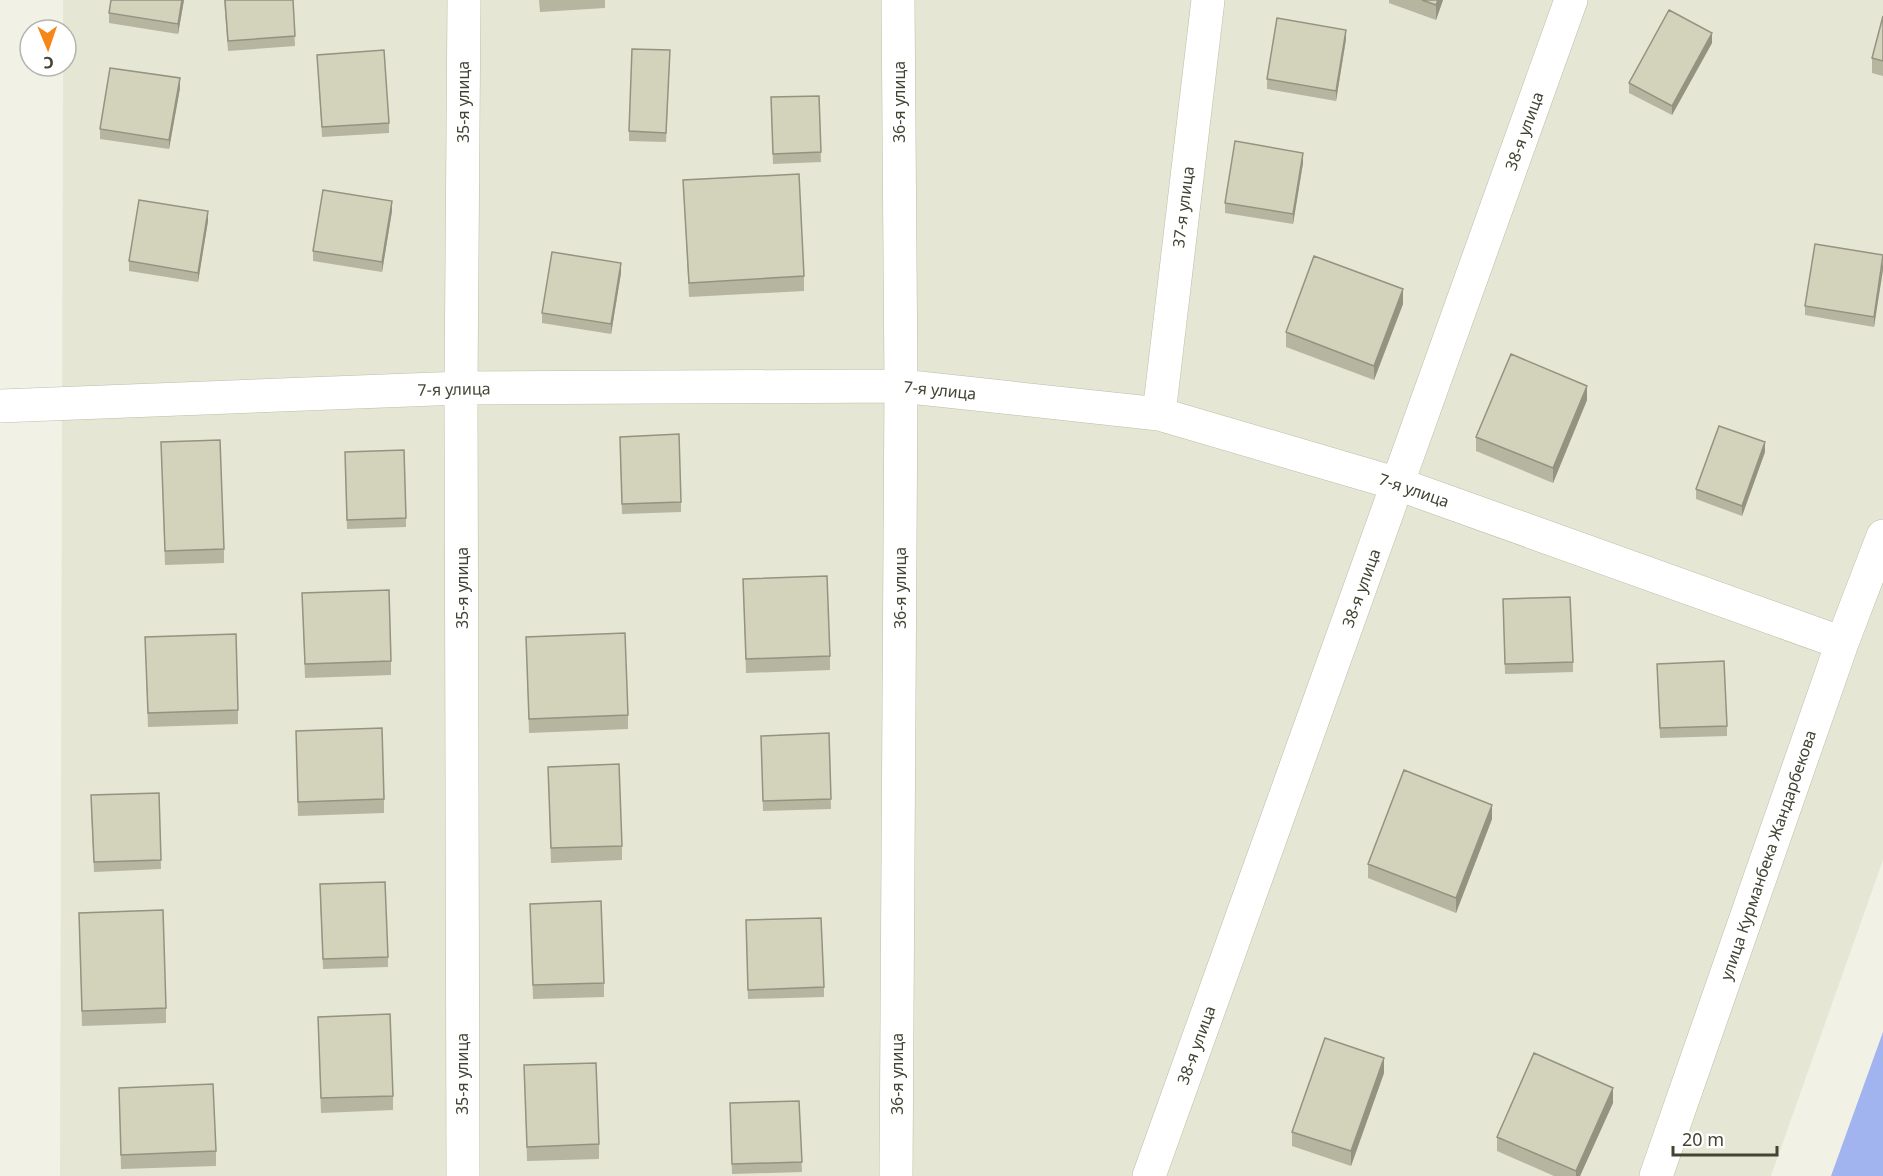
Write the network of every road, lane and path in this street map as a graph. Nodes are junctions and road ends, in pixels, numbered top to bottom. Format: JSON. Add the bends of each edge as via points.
{"nodes":[{"id":1,"x":464,"y":0,"type":"edge"},
{"id":2,"x":898,"y":0,"type":"edge"},
{"id":3,"x":1208,"y":0,"type":"edge"},
{"id":4,"x":1571,"y":0,"type":"edge"},
{"id":5,"x":901,"y":386,"type":"junction"},
{"id":6,"x":461,"y":388,"type":"junction"},
{"id":7,"x":0,"y":406,"type":"edge"},
{"id":8,"x":1159,"y":414,"type":"junction"},
{"id":9,"x":1398,"y":484,"type":"junction"},
{"id":10,"x":1883,"y":536,"type":"edge"},
{"id":11,"x":1842,"y":643,"type":"junction"},
{"id":12,"x":463,"y":1176,"type":"edge"},
{"id":13,"x":896,"y":1176,"type":"edge"},
{"id":14,"x":1149,"y":1176,"type":"edge"},
{"id":15,"x":1656,"y":1176,"type":"edge"}],
"edges":[{"from":1,"to":6,"type":"street","name":"35-я улица"},
{"from":2,"to":5,"type":"street","name":"36-я улица"},
{"from":3,"to":8,"type":"street","name":"37-я улица"},
{"from":4,"to":9,"type":"street","name":"38-я улица"},
{"from":5,"to":6,"type":"street","name":"7-я улица"},
{"from":5,"to":8,"type":"street","name":"7-я улица"},
{"from":5,"to":13,"type":"street","name":"36-я улица"},
{"from":6,"to":7,"type":"street","name":"7-я улица"},
{"from":6,"to":12,"type":"street","name":"35-я улица"},
{"from":8,"to":9,"type":"street","name":"7-я улица"},
{"from":9,"to":11,"type":"street","name":"7-я улица"},
{"from":9,"to":14,"type":"street","name":"38-я улица"},
{"from":10,"to":11,"type":"street","name":"улица Курманбека Жандарбекова"},
{"from":11,"to":15,"type":"street","name":"улица Курманбека Жандарбекова"}]}
